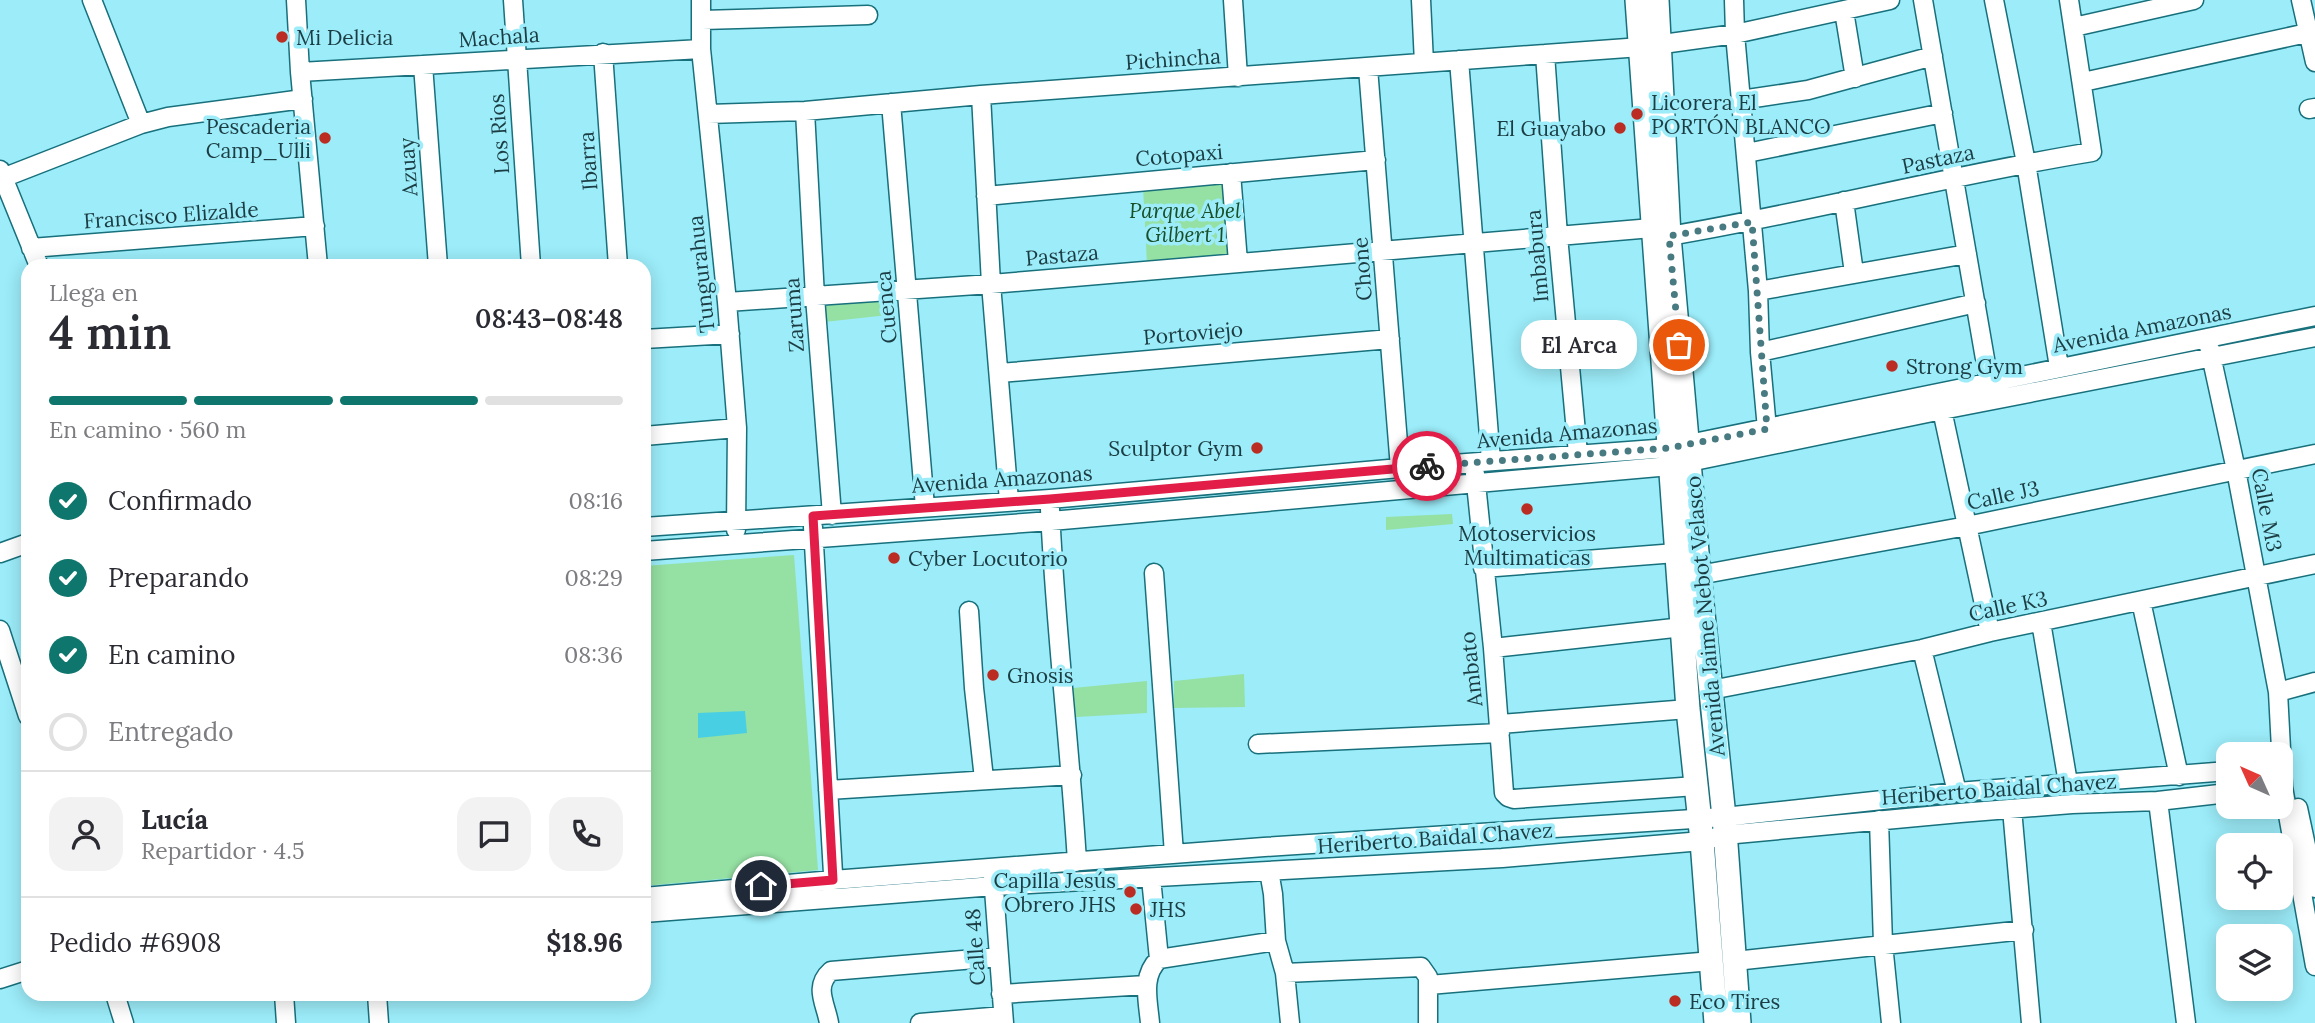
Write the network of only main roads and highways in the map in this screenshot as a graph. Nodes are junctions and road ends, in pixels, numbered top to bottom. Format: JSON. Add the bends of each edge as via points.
{"nodes":[{"id":1,"x":1637,"y":0,"type":"edge"},
{"id":2,"x":1657,"y":0,"type":"edge"},
{"id":3,"x":1650,"y":45,"type":"junction"},
{"id":4,"x":1679,"y":455,"type":"junction"},
{"id":5,"x":1716,"y":1023,"type":"edge"},
{"id":6,"x":1739,"y":1023,"type":"edge"}],
"edges":[{"from":1,"to":3,"type":"main road","name":"Avenida Jaime Nebot Velasco"},
{"from":2,"to":3,"type":"main road","name":"Avenida Jaime Nebot Velasco"},
{"from":3,"to":4,"type":"main road","name":"Avenida Jaime Nebot Velasco"},
{"from":4,"to":5,"type":"main road","name":"Avenida Jaime Nebot Velasco","via":[[1676,553]]},
{"from":4,"to":6,"type":"main road","name":"Avenida Jaime Nebot Velasco","via":[[1699,575]]}]}
